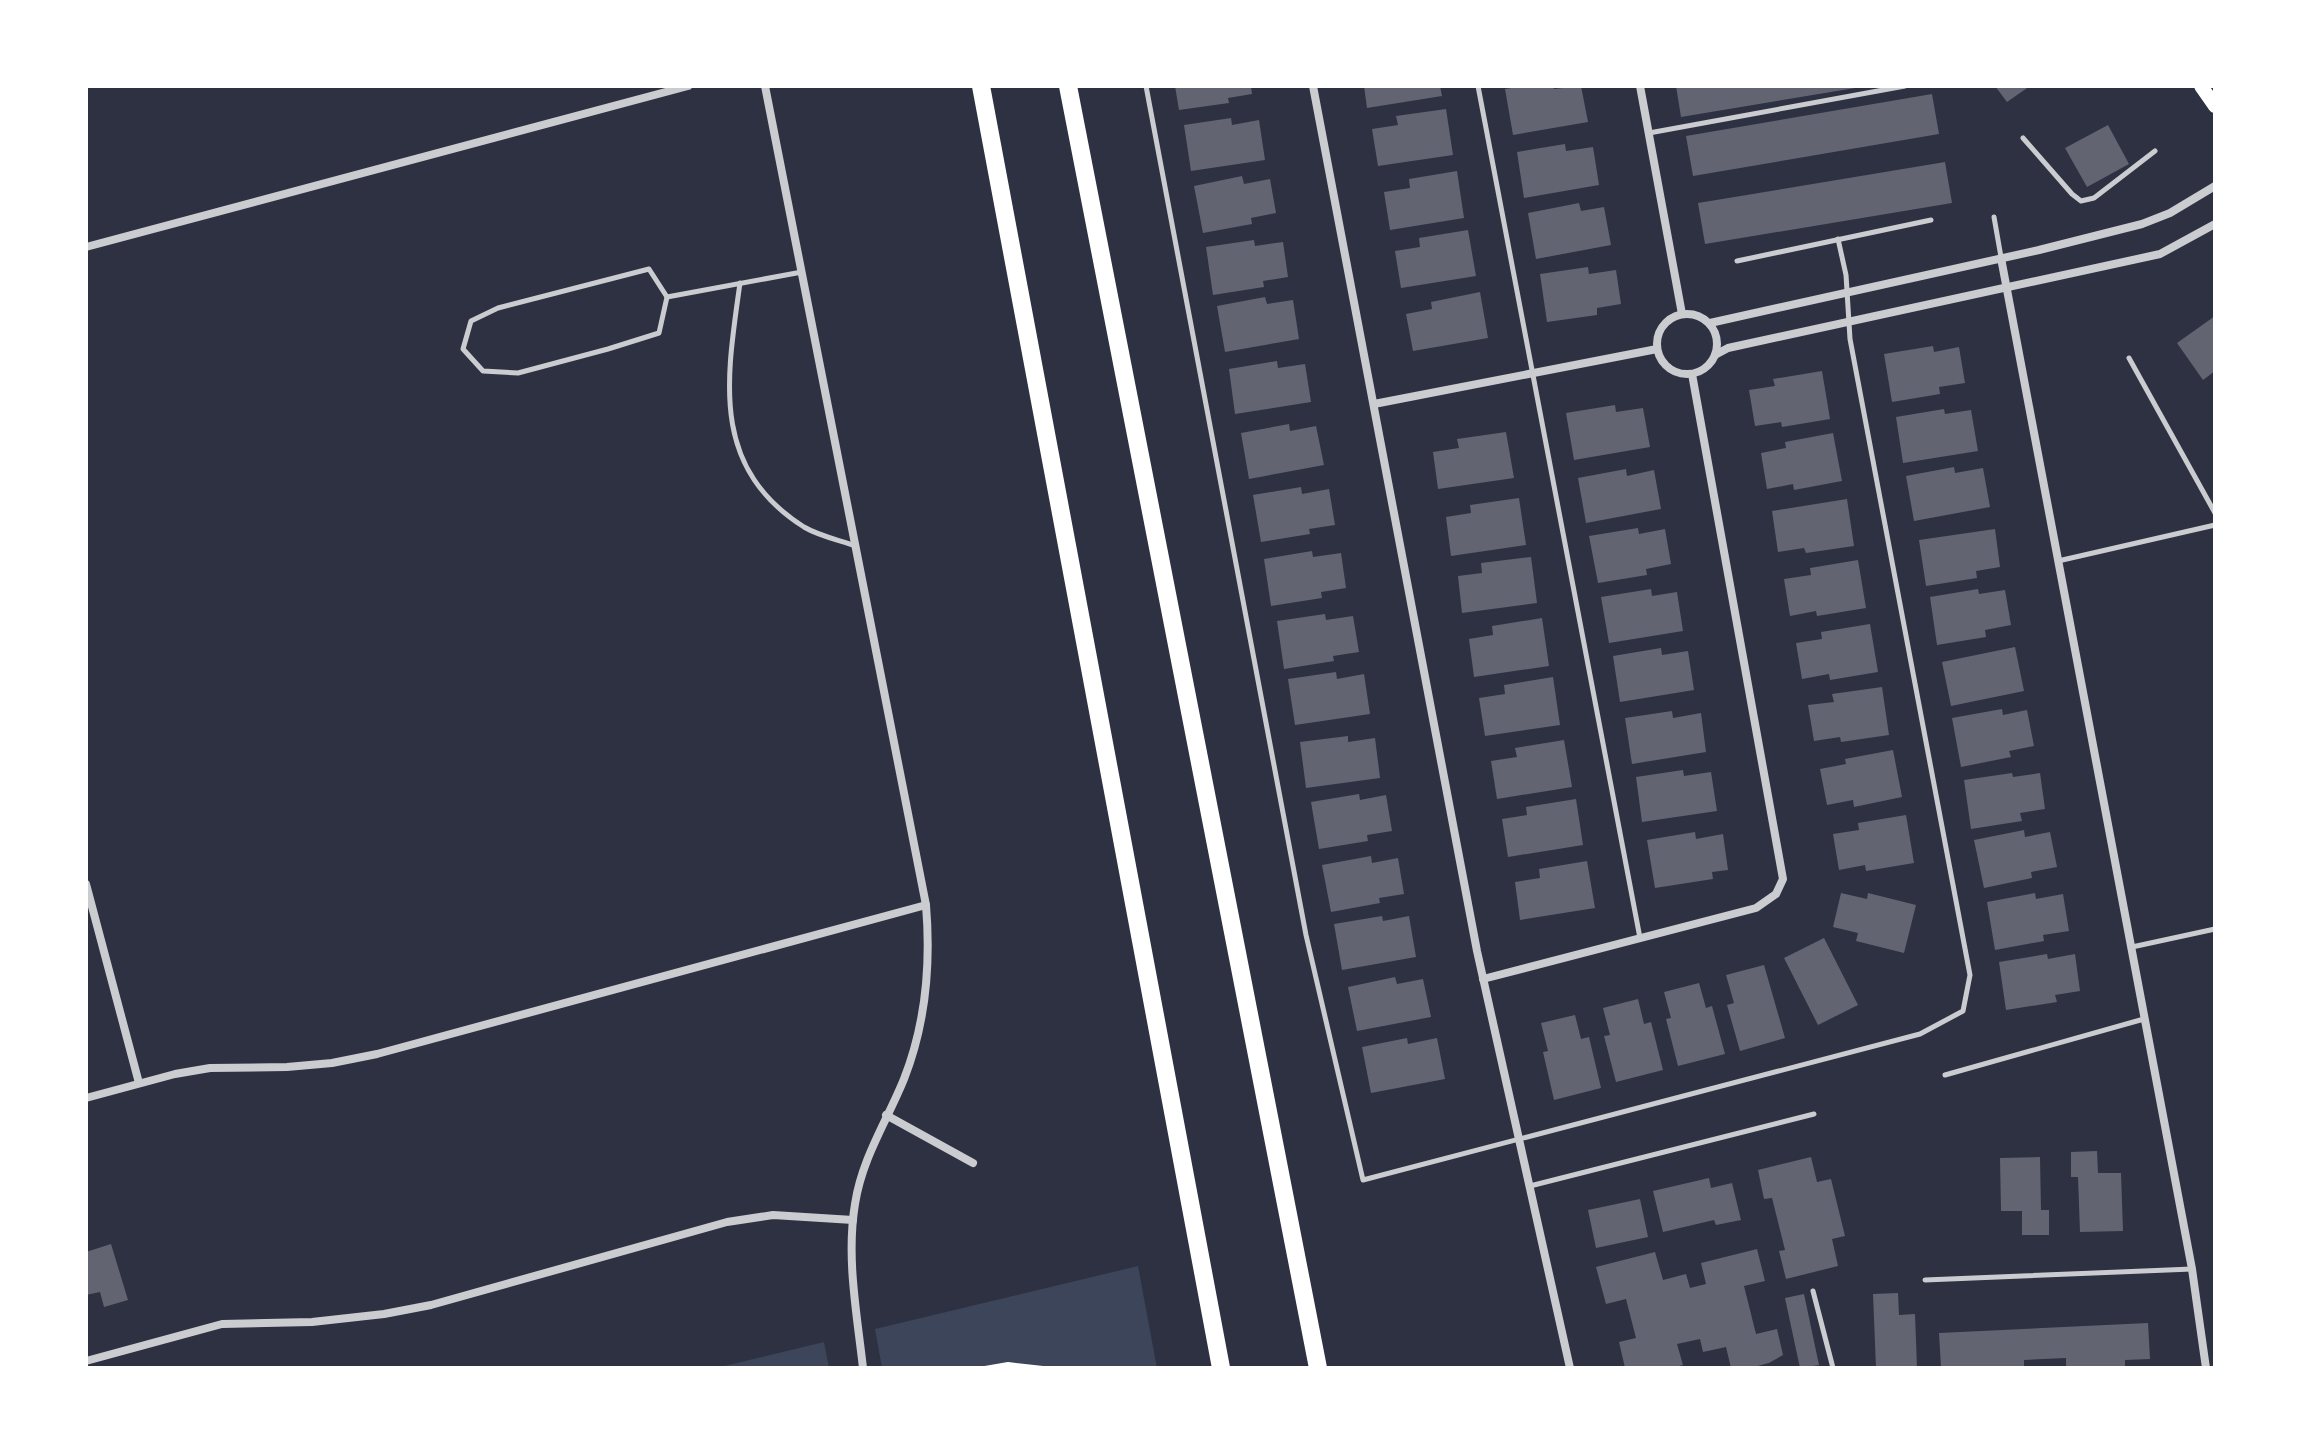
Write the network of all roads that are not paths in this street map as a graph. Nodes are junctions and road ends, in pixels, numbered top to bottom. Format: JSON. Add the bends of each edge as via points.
{"nodes":[{"id":1,"x":688,"y":86,"type":"edge"},
{"id":2,"x":765,"y":86,"type":"edge"},
{"id":3,"x":981,"y":86,"type":"edge"},
{"id":4,"x":1068,"y":86,"type":"edge"},
{"id":5,"x":1146,"y":86,"type":"edge"},
{"id":6,"x":1313,"y":86,"type":"edge"},
{"id":7,"x":1478,"y":86,"type":"edge"},
{"id":8,"x":1640,"y":86,"type":"edge"},
{"id":9,"x":1905,"y":86,"type":"edge"},
{"id":10,"x":2201,"y":86,"type":"edge"},
{"id":11,"x":2215,"y":106,"type":"edge"},
{"id":12,"x":1649,"y":133,"type":"junction"},
{"id":13,"x":2023,"y":138,"type":"dead end"},
{"id":14,"x":2155,"y":151,"type":"dead end"},
{"id":15,"x":2215,"y":186,"type":"edge"},
{"id":16,"x":1994,"y":217,"type":"dead end"},
{"id":17,"x":1931,"y":220,"type":"dead end"},
{"id":18,"x":2215,"y":224,"type":"edge"},
{"id":19,"x":1838,"y":239,"type":"junction"},
{"id":20,"x":86,"y":247,"type":"edge"},
{"id":21,"x":2001,"y":258,"type":"junction"},
{"id":22,"x":1737,"y":261,"type":"dead end"},
{"id":23,"x":802,"y":272,"type":"junction"},
{"id":24,"x":740,"y":283,"type":"junction"},
{"id":25,"x":2006,"y":289,"type":"junction"},
{"id":26,"x":1848,"y":293,"type":"junction"},
{"id":27,"x":667,"y":297,"type":"junction"},
{"id":28,"x":1682,"y":314,"type":"junction"},
{"id":29,"x":1710,"y":323,"type":"junction"},
{"id":30,"x":1849,"y":323,"type":"junction"},
{"id":31,"x":1657,"y":349,"type":"junction"},
{"id":32,"x":1715,"y":355,"type":"junction"},
{"id":33,"x":2129,"y":358,"type":"dead end"},
{"id":34,"x":1534,"y":374,"type":"junction"},
{"id":35,"x":1692,"y":374,"type":"junction"},
{"id":36,"x":1374,"y":404,"type":"junction"},
{"id":37,"x":2215,"y":513,"type":"edge"},
{"id":38,"x":2215,"y":525,"type":"edge"},
{"id":39,"x":856,"y":546,"type":"junction"},
{"id":40,"x":2058,"y":561,"type":"junction"},
{"id":41,"x":86,"y":884,"type":"edge"},
{"id":42,"x":926,"y":905,"type":"junction"},
{"id":43,"x":2215,"y":929,"type":"edge"},
{"id":44,"x":1640,"y":938,"type":"junction"},
{"id":45,"x":2131,"y":947,"type":"junction"},
{"id":46,"x":1483,"y":979,"type":"junction"},
{"id":47,"x":2145,"y":1018,"type":"junction"},
{"id":48,"x":1945,"y":1075,"type":"dead end"},
{"id":49,"x":139,"y":1083,"type":"junction"},
{"id":50,"x":86,"y":1098,"type":"edge"},
{"id":51,"x":1814,"y":1114,"type":"dead end"},
{"id":52,"x":886,"y":1115,"type":"junction"},
{"id":53,"x":1519,"y":1138,"type":"junction"},
{"id":54,"x":973,"y":1163,"type":"dead end"},
{"id":55,"x":1530,"y":1186,"type":"junction"},
{"id":56,"x":853,"y":1220,"type":"junction"},
{"id":57,"x":2192,"y":1269,"type":"junction"},
{"id":58,"x":1925,"y":1280,"type":"dead end"},
{"id":59,"x":1813,"y":1291,"type":"dead end"},
{"id":60,"x":86,"y":1361,"type":"edge"},
{"id":61,"x":863,"y":1368,"type":"edge"},
{"id":62,"x":1221,"y":1368,"type":"edge"},
{"id":63,"x":1318,"y":1368,"type":"edge"},
{"id":64,"x":1570,"y":1368,"type":"edge"},
{"id":65,"x":1833,"y":1368,"type":"edge"},
{"id":66,"x":2206,"y":1368,"type":"edge"}],
"edges":[{"from":1,"to":20,"type":"street"},
{"from":2,"to":23,"type":"street"},
{"from":3,"to":62,"type":"highway"},
{"from":4,"to":63,"type":"highway"},
{"from":5,"to":53,"type":"lane","via":[[1306,935],[1363,1180]]},
{"from":6,"to":36,"type":"street"},
{"from":7,"to":34,"type":"lane"},
{"from":8,"to":12,"type":"street"},
{"from":9,"to":12,"type":"lane"},
{"from":10,"to":11,"type":"main road"},
{"from":12,"to":28,"type":"street"},
{"from":13,"to":14,"type":"lane","via":[[2081,201],[2094,198]]},
{"from":15,"to":21,"type":"street","via":[[2142,224]]},
{"from":16,"to":21,"type":"lane"},
{"from":17,"to":19,"type":"lane"},
{"from":18,"to":25,"type":"street","via":[[2160,254]]},
{"from":19,"to":22,"type":"lane"},
{"from":19,"to":26,"type":"lane"},
{"from":21,"to":25,"type":"street"},
{"from":21,"to":26,"type":"street"},
{"from":23,"to":24,"type":"lane"},
{"from":23,"to":39,"type":"street"},
{"from":24,"to":27,"type":"lane"},
{"from":24,"to":39,"type":"lane","via":[[729,365],[730,421],[739,451],[776,505],[806,528]]},
{"from":25,"to":30,"type":"street"},
{"from":25,"to":40,"type":"street"},
{"from":26,"to":29,"type":"street"},
{"from":26,"to":30,"type":"lane"},
{"from":27,"to":27,"type":"lane","via":[[649,269],[498,308],[471,321],[463,349],[483,371],[518,373],[659,333]]},
{"from":28,"to":29,"type":"street"},
{"from":28,"to":31,"type":"street","via":[[1662,327]]},
{"from":29,"to":32,"type":"street","via":[[1717,340]]},
{"from":30,"to":32,"type":"street"},
{"from":30,"to":53,"type":"lane","via":[[1970,975],[1963,1011],[1920,1034]]},
{"from":31,"to":34,"type":"street"},
{"from":31,"to":35,"type":"street","via":[[1666,366]]},
{"from":32,"to":35,"type":"street","via":[[1709,366]]},
{"from":33,"to":37,"type":"lane"},
{"from":34,"to":36,"type":"street"},
{"from":34,"to":44,"type":"lane"},
{"from":35,"to":44,"type":"street","via":[[1783,879],[1776,894],[1756,908]]},
{"from":36,"to":46,"type":"street"},
{"from":38,"to":40,"type":"lane"},
{"from":39,"to":42,"type":"street"},
{"from":40,"to":45,"type":"street"},
{"from":41,"to":49,"type":"street"},
{"from":42,"to":49,"type":"street","via":[[377,1054],[287,1067],[210,1068]]},
{"from":42,"to":52,"type":"street","via":[[929,941],[923,1012],[903,1080]]},
{"from":43,"to":45,"type":"lane"},
{"from":44,"to":46,"type":"street"},
{"from":45,"to":47,"type":"street"},
{"from":46,"to":53,"type":"street"},
{"from":47,"to":48,"type":"lane"},
{"from":47,"to":57,"type":"street"},
{"from":49,"to":50,"type":"street"},
{"from":51,"to":55,"type":"lane"},
{"from":52,"to":54,"type":"street"},
{"from":52,"to":56,"type":"street","via":[[864,1167]]},
{"from":53,"to":55,"type":"street"},
{"from":55,"to":64,"type":"street"},
{"from":56,"to":60,"type":"street","via":[[773,1215],[727,1222],[431,1305],[312,1322],[222,1324]]},
{"from":56,"to":61,"type":"street"},
{"from":57,"to":58,"type":"lane"},
{"from":57,"to":66,"type":"street"},
{"from":59,"to":65,"type":"lane"}]}
